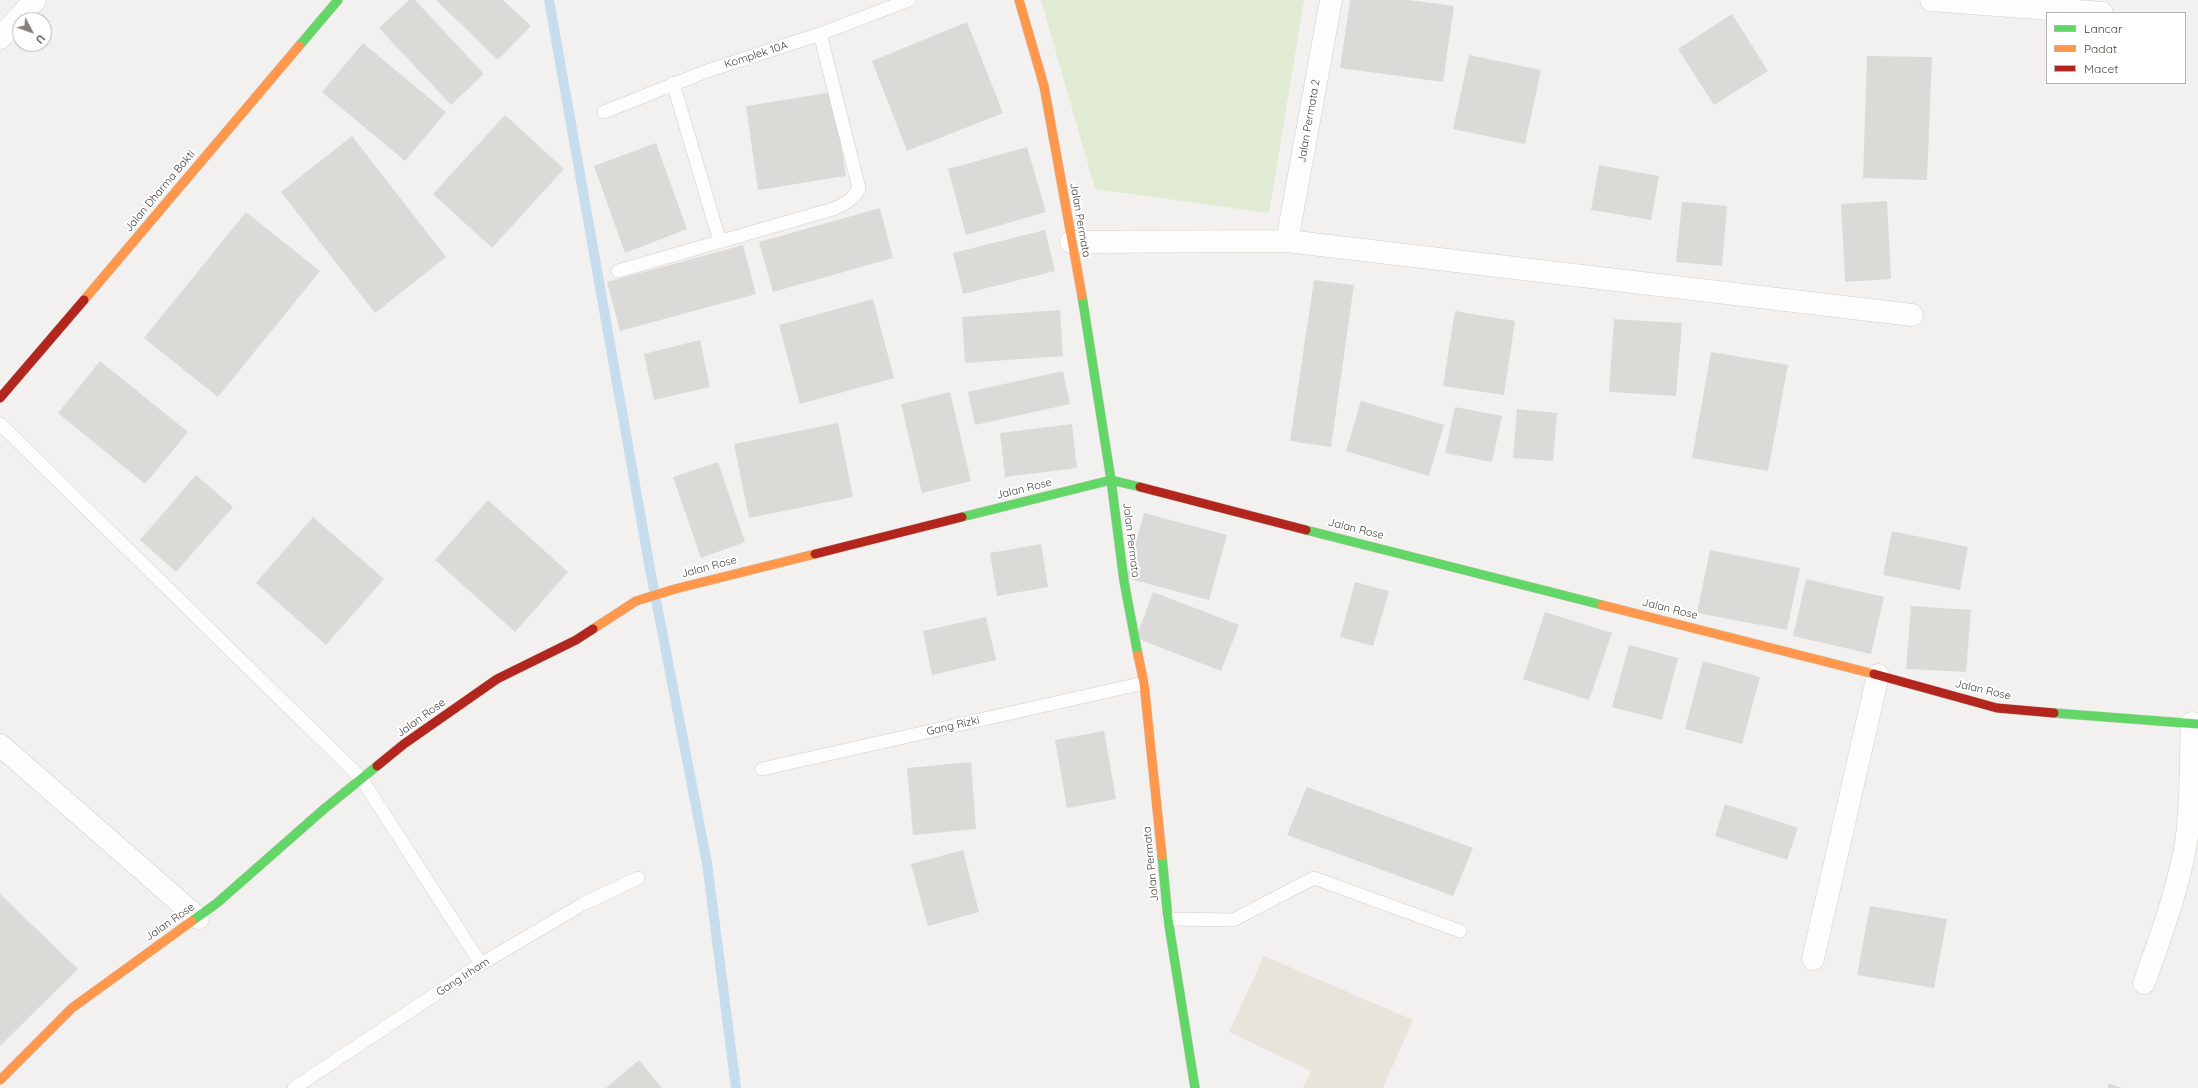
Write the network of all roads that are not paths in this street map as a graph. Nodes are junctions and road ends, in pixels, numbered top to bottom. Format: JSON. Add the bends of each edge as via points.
{"nodes":[{"id":1,"x":35,"y":0,"type":"edge"},
{"id":2,"x":338,"y":0,"type":"edge"},
{"id":3,"x":909,"y":0,"type":"edge"},
{"id":4,"x":1018,"y":0,"type":"edge"},
{"id":5,"x":1331,"y":0,"type":"edge"},
{"id":6,"x":1931,"y":0,"type":"edge"},
{"id":7,"x":2102,"y":12,"type":"edge"},
{"id":8,"x":820,"y":34,"type":"junction"},
{"id":9,"x":0,"y":38,"type":"edge"},
{"id":10,"x":673,"y":83,"type":"junction"},
{"id":11,"x":604,"y":112,"type":"dead end"},
{"id":12,"x":1287,"y":241,"type":"junction"},
{"id":13,"x":720,"y":242,"type":"junction"},
{"id":14,"x":1071,"y":242,"type":"junction"},
{"id":15,"x":618,"y":271,"type":"dead end"},
{"id":16,"x":1912,"y":315,"type":"dead end"},
{"id":17,"x":0,"y":398,"type":"edge"},
{"id":18,"x":0,"y":424,"type":"edge"},
{"id":19,"x":1111,"y":480,"type":"junction"},
{"id":20,"x":1878,"y":675,"type":"junction"},
{"id":21,"x":1144,"y":683,"type":"junction"},
{"id":22,"x":2195,"y":724,"type":"edge"},
{"id":23,"x":0,"y":745,"type":"edge"},
{"id":24,"x":762,"y":769,"type":"dead end"},
{"id":25,"x":361,"y":778,"type":"junction"},
{"id":26,"x":638,"y":878,"type":"dead end"},
{"id":27,"x":198,"y":918,"type":"junction"},
{"id":28,"x":1168,"y":919,"type":"junction"},
{"id":29,"x":1460,"y":931,"type":"dead end"},
{"id":30,"x":1812,"y":959,"type":"dead end"},
{"id":31,"x":481,"y":964,"type":"junction"},
{"id":32,"x":2144,"y":983,"type":"dead end"},
{"id":33,"x":0,"y":1080,"type":"edge"},
{"id":34,"x":294,"y":1088,"type":"edge"},
{"id":35,"x":1195,"y":1088,"type":"edge"}],
"edges":[{"from":1,"to":9,"type":"street"},
{"from":2,"to":17,"type":"street","name":"Jalan Dharma Bakti"},
{"from":3,"to":8,"type":"lane","name":"Komplek 10A"},
{"from":4,"to":14,"type":"street","name":"Jalan Permata","via":[[1044,86]]},
{"from":5,"to":12,"type":"street","name":"Jalan Permata 2"},
{"from":6,"to":7,"type":"street"},
{"from":8,"to":10,"type":"lane","name":"Komplek 10A"},
{"from":8,"to":13,"type":"lane","via":[[859,188],[847,203],[833,209]]},
{"from":10,"to":11,"type":"lane","name":"Komplek 10A"},
{"from":10,"to":13,"type":"lane"},
{"from":12,"to":14,"type":"street"},
{"from":12,"to":16,"type":"street"},
{"from":13,"to":15,"type":"lane"},
{"from":14,"to":19,"type":"street","name":"Jalan Permata","via":[[1087,322]]},
{"from":18,"to":25,"type":"lane"},
{"from":19,"to":20,"type":"street","name":"Jalan Rose"},
{"from":19,"to":21,"type":"street","name":"Jalan Permata","via":[[1124,581]]},
{"from":19,"to":25,"type":"street","name":"Jalan Rose","via":[[675,589],[636,601],[576,640],[497,679],[404,744]]},
{"from":20,"to":22,"type":"street","name":"Jalan Rose","via":[[1997,708]]},
{"from":20,"to":30,"type":"street"},
{"from":21,"to":24,"type":"lane","name":"Gang Rizki"},
{"from":21,"to":28,"type":"street","name":"Jalan Permata"},
{"from":22,"to":32,"type":"street","via":[[2184,849],[2166,923]]},
{"from":23,"to":27,"type":"street"},
{"from":25,"to":27,"type":"street","name":"Jalan Rose"},
{"from":25,"to":31,"type":"lane"},
{"from":26,"to":31,"type":"lane","name":"Gang Irham","via":[[583,904]]},
{"from":27,"to":33,"type":"street","name":"Jalan Rose","via":[[78,1004]]},
{"from":28,"to":29,"type":"lane","via":[[1233,920],[1314,878]]},
{"from":28,"to":35,"type":"street","name":"Jalan Permata"},
{"from":31,"to":34,"type":"lane","name":"Gang Irham"}]}
